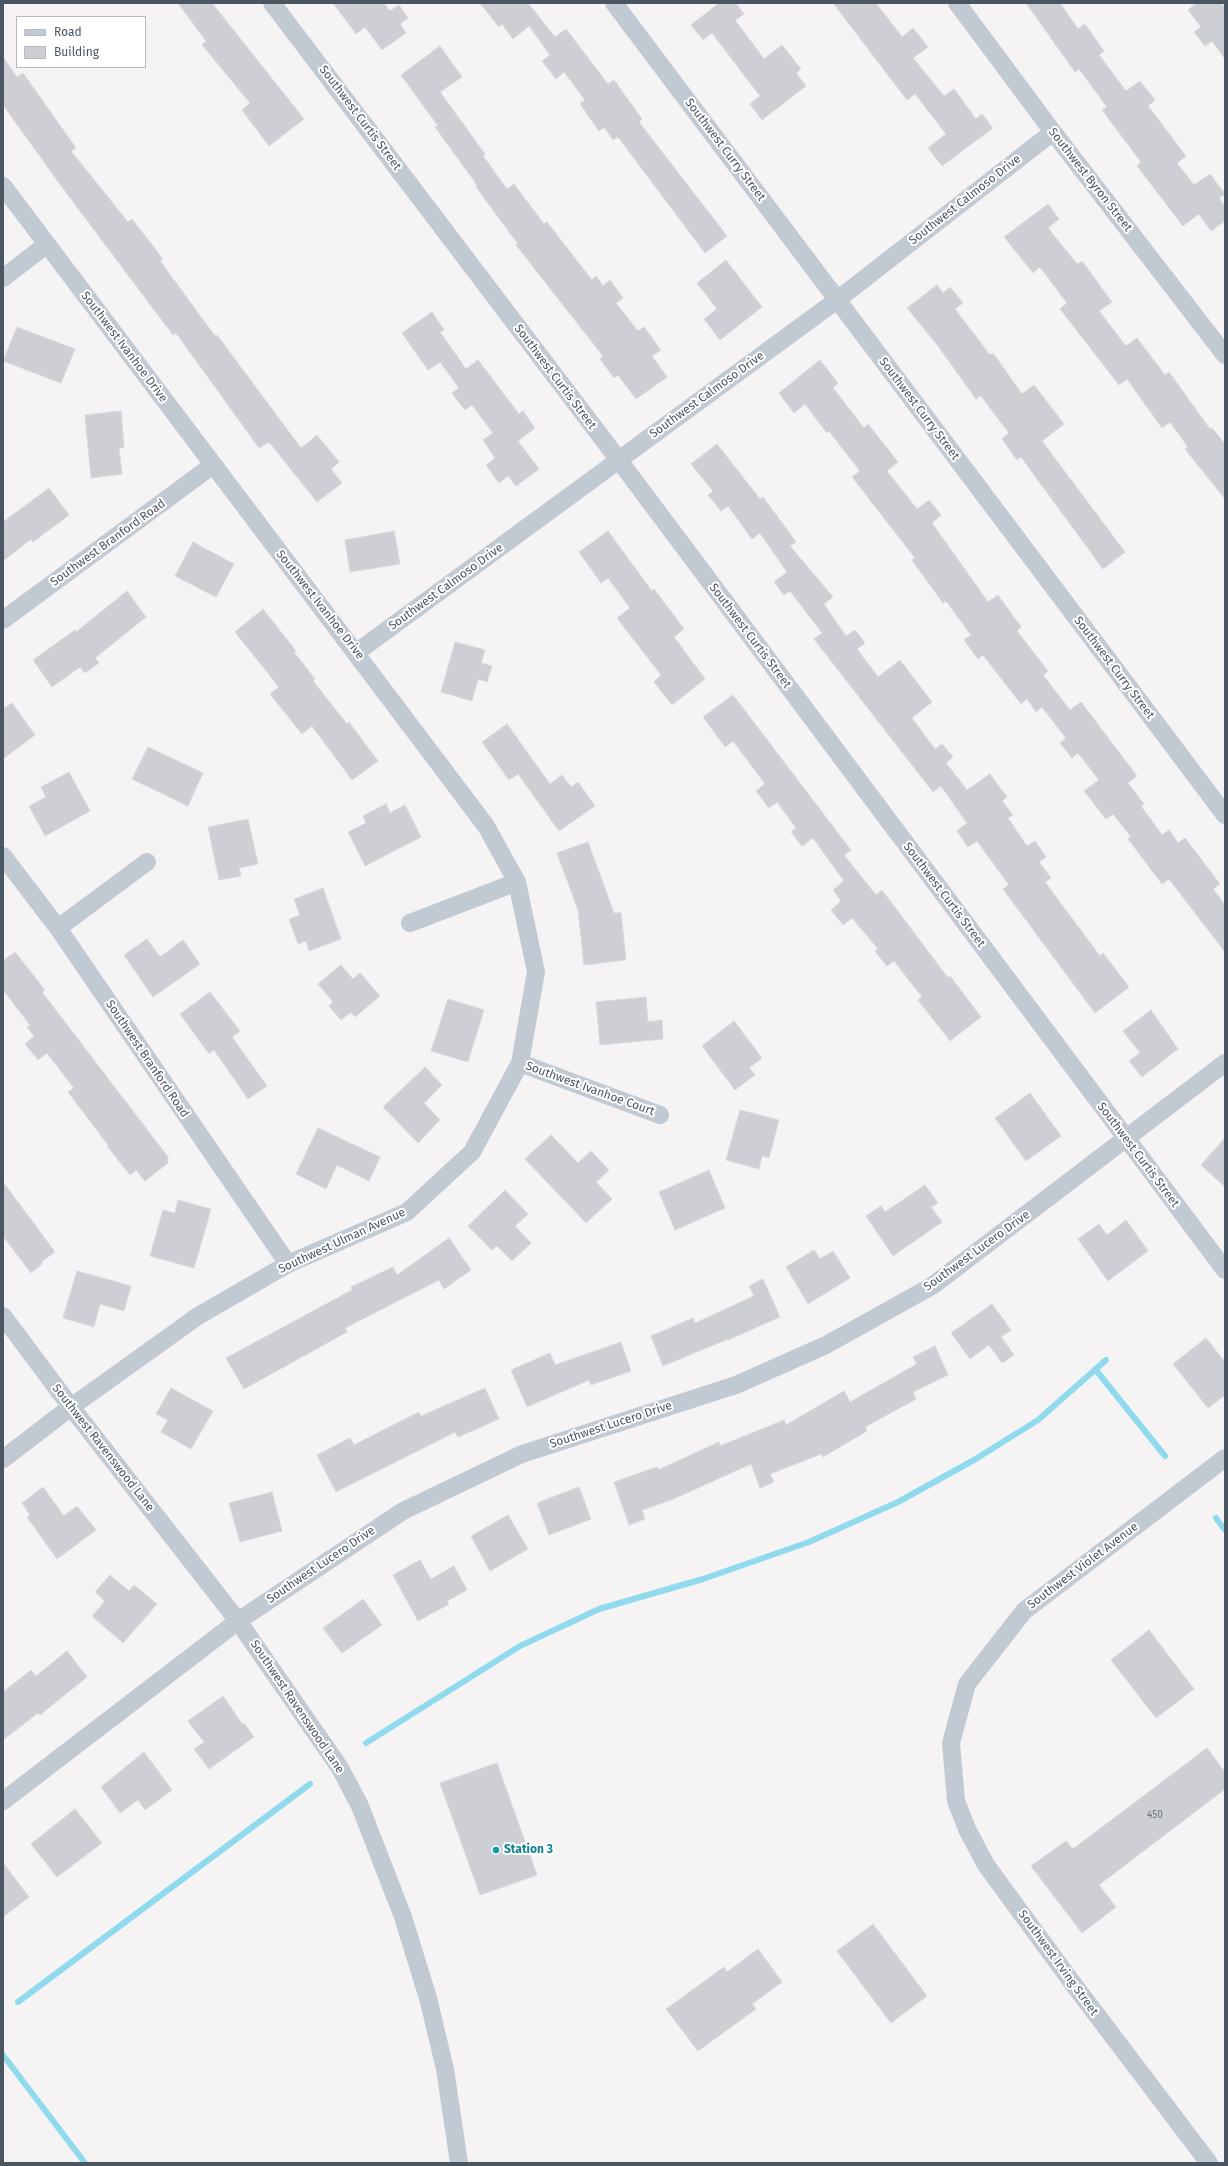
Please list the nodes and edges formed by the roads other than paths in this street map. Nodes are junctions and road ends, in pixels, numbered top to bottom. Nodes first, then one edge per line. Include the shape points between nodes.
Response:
1 (272, 3) edge
2 (614, 3) edge
3 (957, 3) edge
4 (1053, 132) junction
5 (3, 186) edge
6 (46, 245) junction
7 (3, 278) edge
8 (836, 300) junction
9 (1225, 355) edge
10 (618, 459) junction
11 (212, 465) junction
12 (3, 620) edge
13 (356, 652) junction
14 (1225, 815) edge
15 (3, 856) edge
16 (147, 862) dead end
17 (517, 882) junction
18 (410, 923) dead end
19 (58, 928) junction
20 (1225, 1063) edge
21 (520, 1064) junction
22 (660, 1115) dead end
23 (1126, 1139) junction
24 (288, 1264) junction
25 (1225, 1270) edge
26 (3, 1316) edge
27 (71, 1407) junction
28 (1225, 1458) edge
29 (3, 1459) edge
30 (238, 1621) junction
31 (951, 1743) joint
32 (3, 1801) edge
33 (459, 2163) edge
34 (1209, 2163) edge

1 - 10 street, Southwest Curtis Street
2 - 8 street, Southwest Curry Street
3 - 4 street, Southwest Byron Street
4 - 8 street, Southwest Calmoso Drive
4 - 9 street, Southwest Byron Street
5 - 6 street, Southwest Ivanhoe Drive
6 - 7 street
6 - 11 street, Southwest Ivanhoe Drive
8 - 10 street, Southwest Calmoso Drive
8 - 14 street, Southwest Curry Street
10 - 13 street, Southwest Calmoso Drive
10 - 23 street, Southwest Curtis Street
11 - 12 street, Southwest Branford Road
11 - 13 street, Southwest Ivanhoe Drive
13 - 17 street, Southwest Ivanhoe Drive via 486,826
15 - 19 street, Southwest Branford Road
16 - 19 street
17 - 18 street
17 - 21 street, Southwest Ivanhoe Drive via 536,972
19 - 24 street, Southwest Branford Road
20 - 23 street, Southwest Lucero Drive
21 - 22 street, Southwest Ivanhoe Court
21 - 24 street, Southwest Ulman Avenue via 472,1152 407,1212
23 - 25 street, Southwest Curtis Street
23 - 30 street, Southwest Lucero Drive via 932,1286 826,1345 736,1385 522,1454 403,1511
24 - 27 street, Southwest Ulman Avenue via 198,1316
26 - 27 street, Southwest Ravenswood Lane
27 - 29 street, Southwest Ulman Avenue
27 - 30 street, Southwest Ravenswood Lane
28 - 31 street, Southwest Violet Avenue via 1024,1611 967,1684
30 - 32 street, Southwest Lucero Drive
30 - 33 street, Southwest Ravenswood Lane via 340,1768 360,1806 403,1917 428,1998 445,2069
31 - 34 street, Southwest Irving Street via 956,1801 967,1830 986,1865

